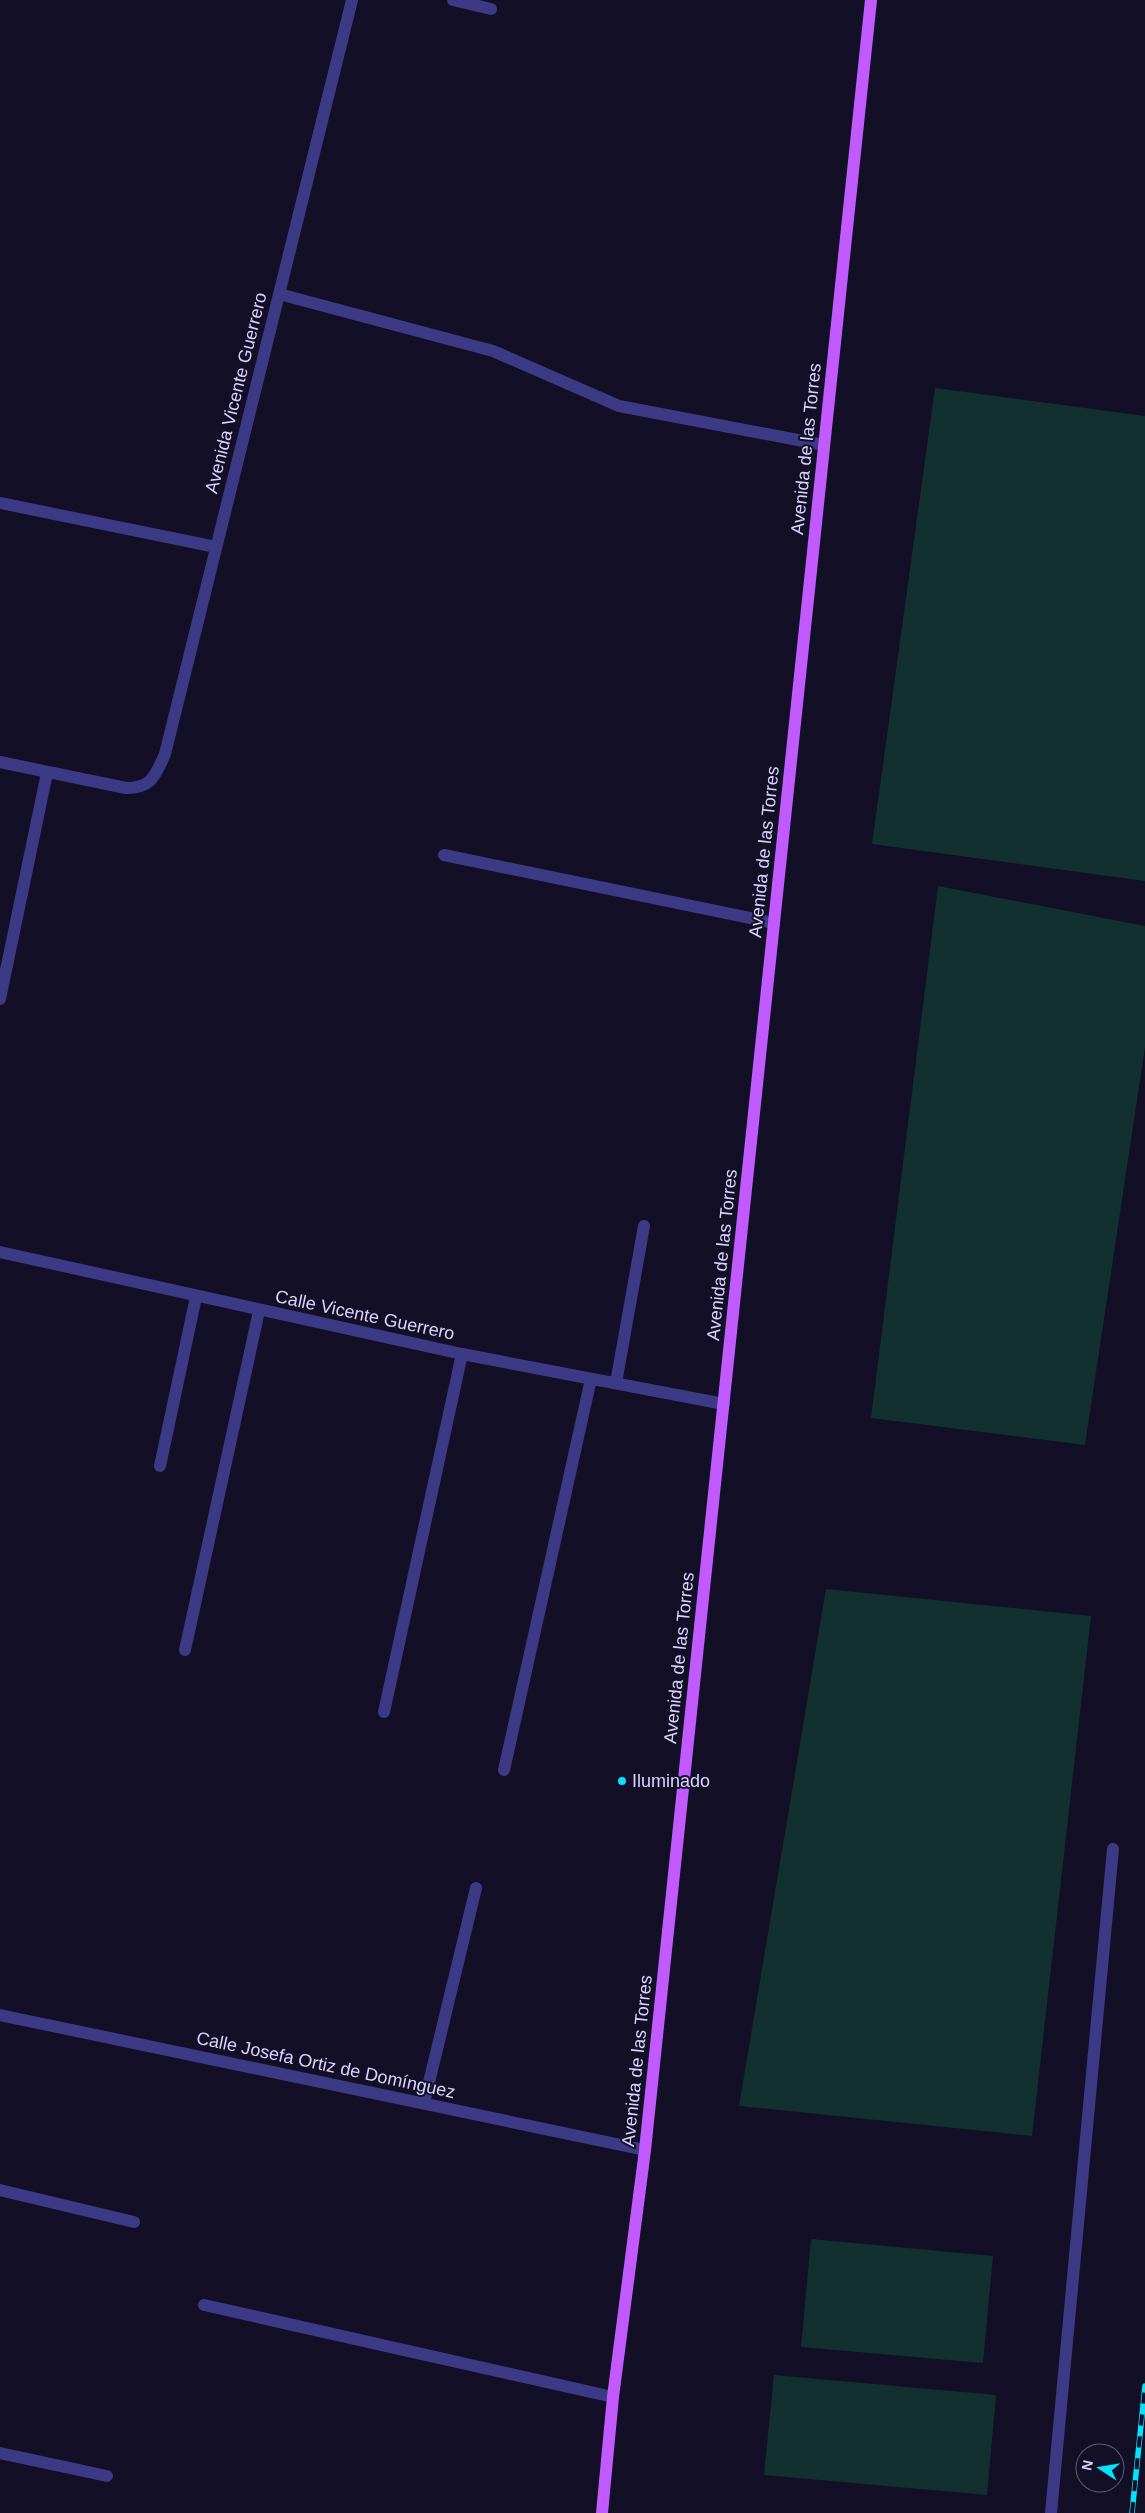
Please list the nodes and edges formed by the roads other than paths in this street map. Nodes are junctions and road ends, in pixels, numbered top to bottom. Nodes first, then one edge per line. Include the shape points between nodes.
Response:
1 (352, 0) edge
2 (453, 0) edge
3 (871, 0) edge
4 (491, 9) dead end
5 (279, 294) junction
6 (824, 445) junction
7 (0, 503) edge
8 (216, 547) junction
9 (0, 762) edge
10 (47, 772) junction
11 (444, 855) dead end
12 (774, 923) junction
13 (0, 999) edge
14 (644, 1226) dead end
15 (0, 1252) edge
16 (196, 1296) junction
17 (259, 1310) junction
18 (462, 1354) junction
19 (591, 1379) junction
20 (616, 1383) junction
21 (724, 1404) junction
22 (160, 1466) dead end
23 (185, 1650) dead end
24 (384, 1712) dead end
25 (504, 1770) dead end
26 (1113, 1849) dead end
27 (476, 1888) dead end
28 (0, 2015) edge
29 (424, 2103) junction
30 (645, 2150) junction
31 (0, 2190) edge
32 (134, 2222) dead end
33 (204, 2305) dead end
34 (613, 2397) junction
35 (0, 2453) edge
36 (107, 2476) dead end
37 (602, 2513) edge
38 (1051, 2513) edge

1 - 5 street, Avenida Vicente Guerrero
2 - 4 street
3 - 6 main road, Avenida de las Torres
5 - 6 street via 493,351 619,406
5 - 8 street, Avenida Vicente Guerrero
6 - 12 main road, Avenida de las Torres
7 - 8 street
8 - 10 street, Avenida Vicente Guerrero via 164,754 154,778 141,788 113,786
9 - 10 street
10 - 13 street
11 - 12 street
12 - 21 main road, Avenida de las Torres
14 - 20 street
15 - 16 street, Calle Vicente Guerrero
16 - 17 street, Calle Vicente Guerrero
16 - 22 street
17 - 18 street, Calle Vicente Guerrero
17 - 23 street
18 - 19 street, Calle Vicente Guerrero
18 - 24 street
19 - 20 street, Calle Vicente Guerrero
19 - 25 street
20 - 21 street, Calle Vicente Guerrero
21 - 30 main road, Avenida de las Torres
26 - 38 street
27 - 29 street
28 - 29 street, Calle Josefa Ortiz de Domínguez
29 - 30 street, Calle Josefa Ortiz de Domínguez
30 - 34 main road, Avenida de las Torres
31 - 32 street
33 - 34 street
34 - 37 main road, Avenida de las Torres
35 - 36 street

